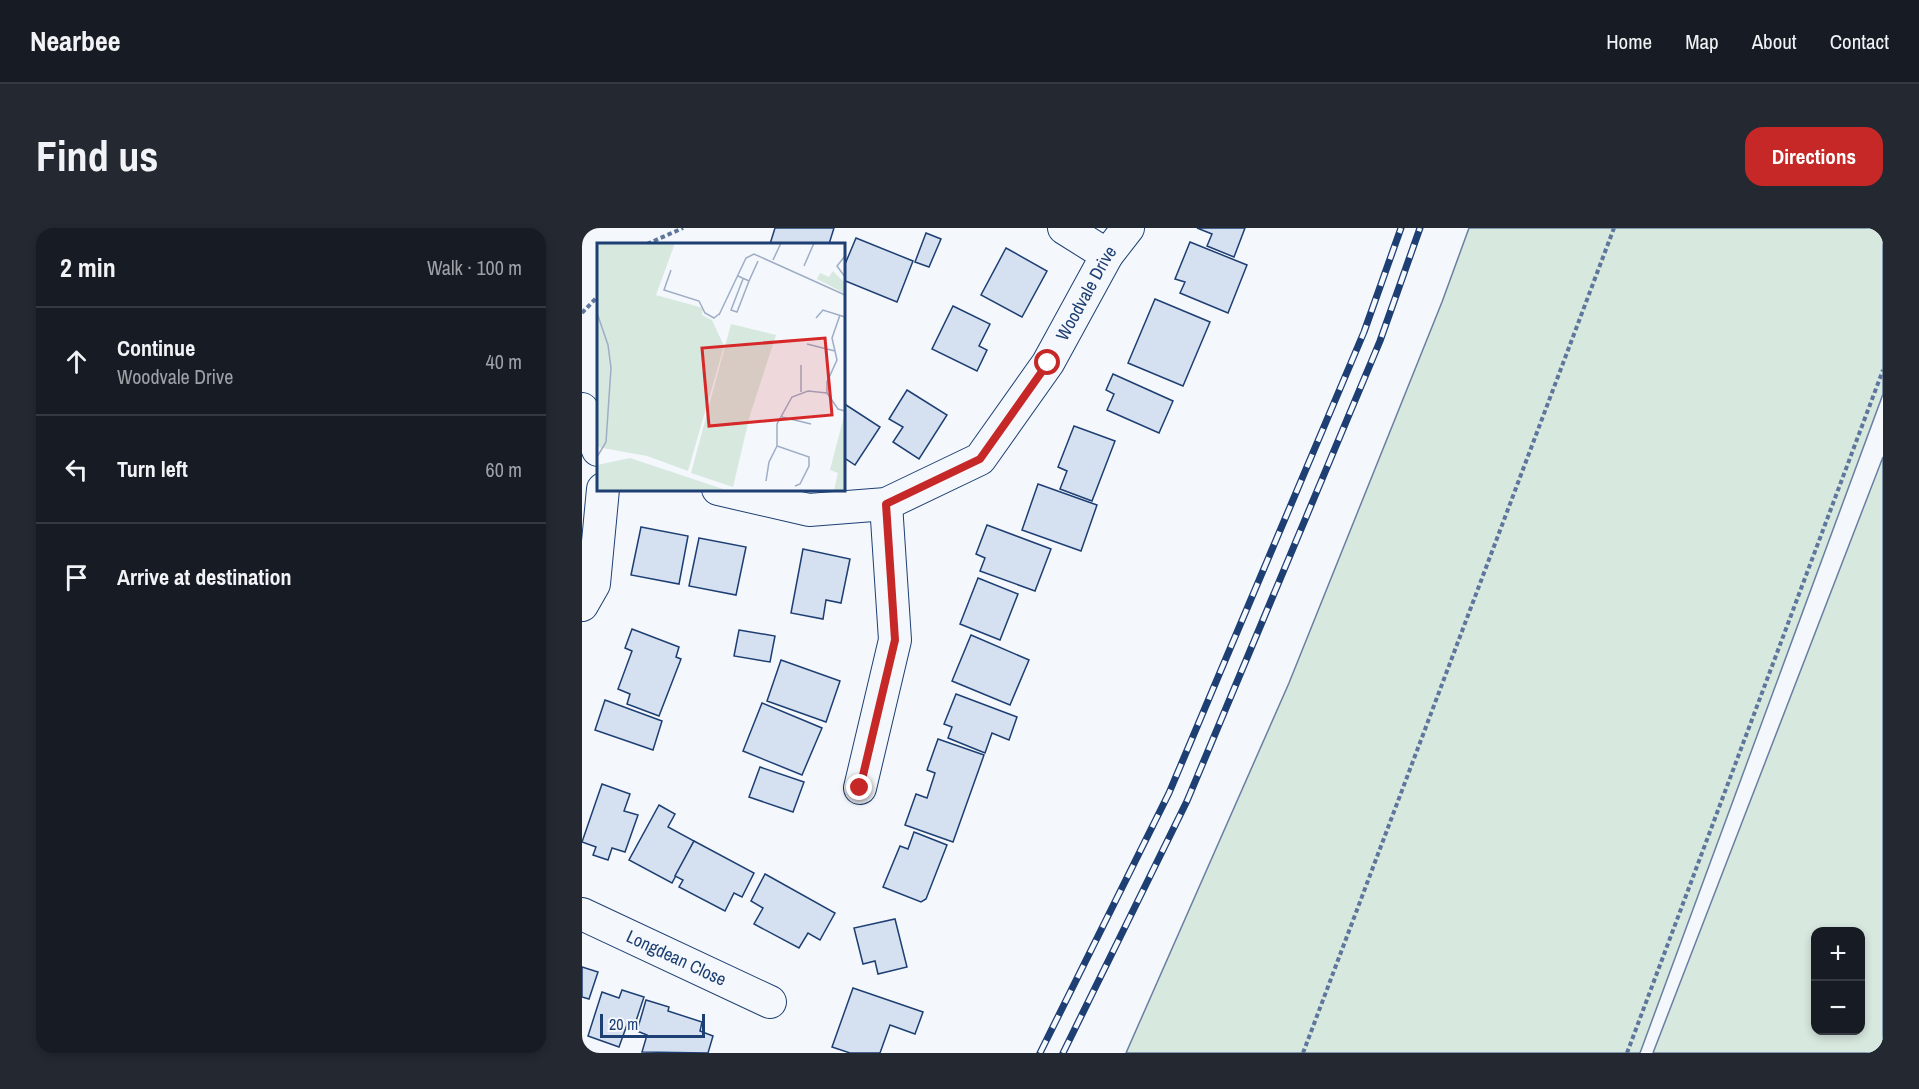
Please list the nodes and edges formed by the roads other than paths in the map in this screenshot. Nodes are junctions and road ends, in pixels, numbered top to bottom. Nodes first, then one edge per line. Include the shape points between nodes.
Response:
1 (1064, 228) edge
2 (1128, 228) edge
3 (1107, 255) junction
4 (582, 409) edge
5 (597, 447) edge
6 (603, 490) edge
7 (722, 490) edge
8 (886, 504) junction
9 (582, 605) edge
10 (860, 788) dead end
11 (582, 914) edge
12 (770, 1002) dead end

1 - 3 street
2 - 3 street, Woodvale Drive
3 - 8 street, Woodvale Drive via 1048,363 980,459
4 - 5 street
6 - 9 street via 594,584
7 - 8 street, Woodvale Drive via 809,510
8 - 10 street via 895,640
11 - 12 street, Longdean Close

